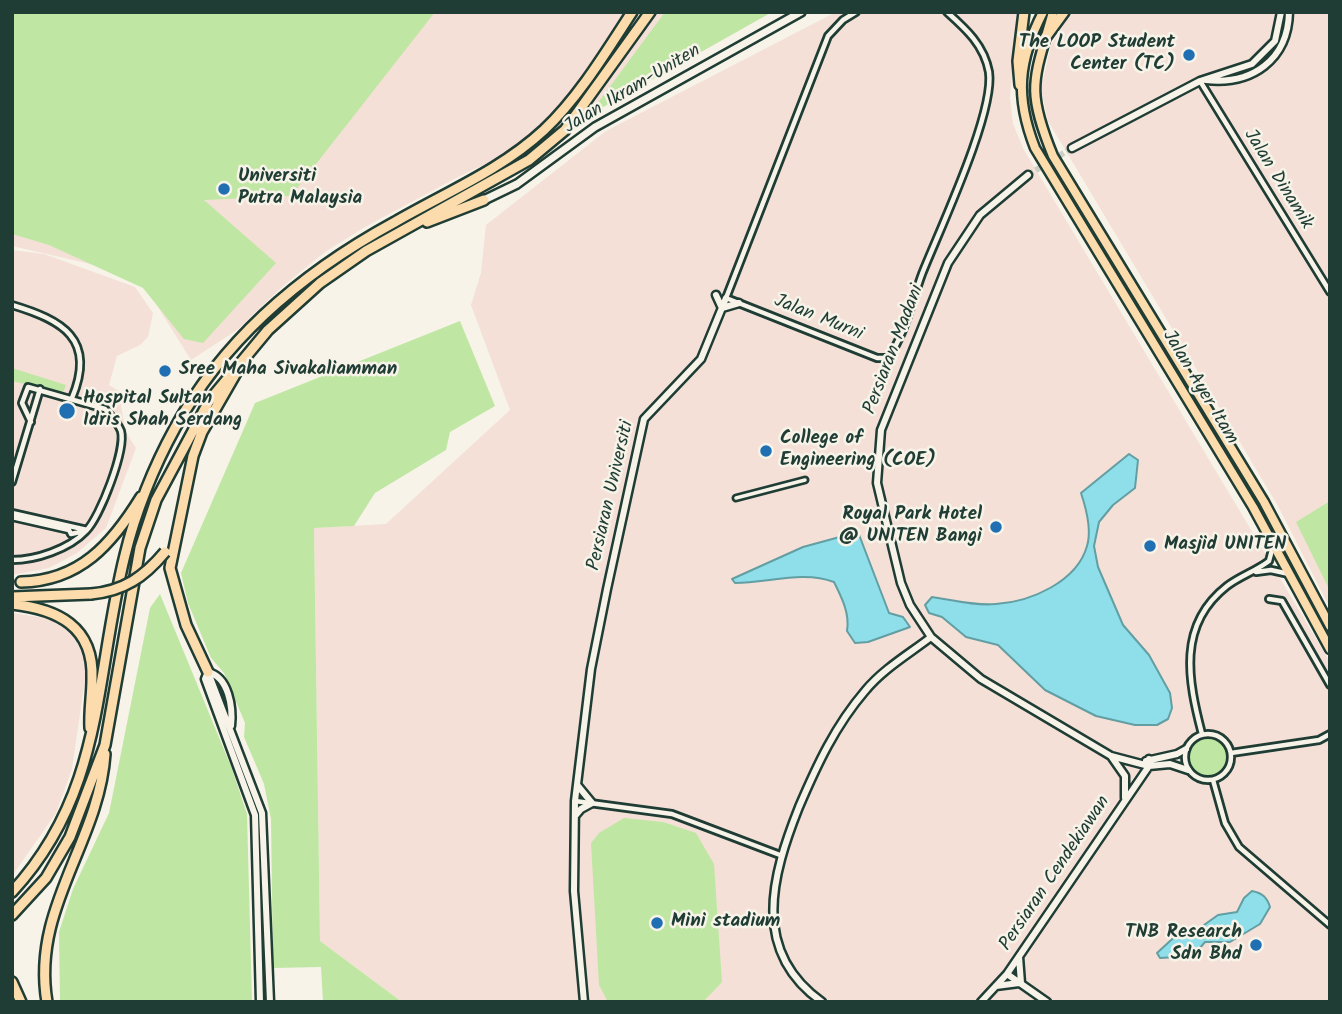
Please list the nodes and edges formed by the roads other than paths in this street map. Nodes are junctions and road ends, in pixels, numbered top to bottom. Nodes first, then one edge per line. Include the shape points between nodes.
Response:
1 (632, 12) edge
2 (650, 12) edge
3 (801, 12) edge
4 (856, 12) edge
5 (947, 12) edge
6 (1024, 12) edge
7 (1040, 12) edge
8 (1056, 12) edge
9 (1064, 12) edge
10 (1281, 12) edge
11 (1289, 12) edge
12 (1045, 38) junction
13 (1202, 80) junction
14 (1020, 85) junction
15 (1072, 148) tunnel mouth
16 (1028, 175) tunnel mouth
17 (484, 201) joint
18 (403, 230) junction
19 (1330, 292) edge
20 (716, 295) dead end
21 (726, 298) junction
22 (739, 303) junction
23 (12, 304) edge
24 (722, 308) junction
25 (243, 358) junction
26 (40, 389) junction
27 (72, 398) junction
28 (31, 422) junction
29 (153, 478) junction
30 (805, 480) dead end
31 (12, 482) edge
32 (736, 498) dead end
33 (12, 515) edge
34 (87, 530) junction
35 (174, 539) junction
36 (1273, 545) junction
37 (12, 560) edge
38 (1254, 572) junction
39 (1290, 575) junction
40 (16, 582) edge
41 (12, 597) edge
42 (1269, 599) dead end
43 (12, 604) edge
44 (1330, 626) edge
45 (932, 637) junction
46 (1330, 649) edge
47 (208, 672) junction
48 (1330, 685) edge
49 (1202, 734) junction
50 (1330, 734) edge
51 (91, 740) junction
52 (105, 746) junction
53 (1186, 748) junction
54 (1231, 753) junction
55 (1111, 755) junction
56 (1147, 762) junction
57 (1188, 770) junction
58 (1213, 780) junction
59 (577, 785) junction
60 (1125, 799) junction
61 (575, 801) junction
62 (592, 803) junction
63 (575, 816) junction
64 (780, 855) junction
65 (12, 892) edge
66 (12, 915) edge
67 (1330, 925) edge
68 (1019, 956) junction
69 (1007, 974) junction
70 (12, 982) edge
71 (1021, 984) junction
72 (996, 986) junction
73 (21, 1002) edge
74 (47, 1002) edge
75 (260, 1002) edge
76 (270, 1002) edge
77 (584, 1002) edge
78 (822, 1002) edge
79 (981, 1002) edge
80 (1047, 1002) edge

1 - 29 highway via 562,111 526,145 334,258 277,300 195,396
2 - 18 highway via 565,130 519,167
3 - 17 main road, Jalan Ikram-Uniten via 595,127 517,184
4 - 21 street, Persiaran Universiti via 828,36
5 - 22 street, Jalan Murni via 983,51 989,74 983,118 888,358 877,358
6 - 14 highway
7 - 14 main road
8 - 12 main road, Jalan Ayer Itam
9 - 12 highway
10 - 13 street via 1275,41 1266,53 1252,64
11 - 13 street via 1287,32 1272,62 1258,73
12 - 44 main road, Jalan Ayer Itam via 1033,89 1039,122 1053,156 1264,502
13 - 15 street
13 - 19 street, Jalan Dinamik
14 - 36 main road, Jalan Ayer Itam via 1025,124 1034,148
16 - 45 street, Persiaran Madani via 979,215 948,263 881,430 877,482 883,519 901,583
17 - 18 highway
18 - 25 highway via 297,301
20 - 24 street
21 - 22 street, Jalan Murni
21 - 24 street, Persiaran Universiti
22 - 24 street
23 - 27 street via 65,328 77,347 81,367
24 - 59 street, Persiaran Universiti via 701,359 644,419 639,433 591,669
25 - 35 highway via 202,432
25 - 52 highway via 188,435 156,499 140,548
26 - 27 street
26 - 28 street
26 - 28 street via 28,387 22,403
27 - 34 street via 105,409 121,435 114,475 97,518
28 - 31 street
29 - 40 highway via 100,554 54,578
29 - 51 highway via 125,553
30 - 32 street
33 - 34 street via 76,535 79,528
34 - 37 street via 72,543 26,560
35 - 41 highway, bridge via 139,578 124,587 91,594
35 - 47 highway via 170,568 175,593
36 - 38 street via 1269,561
36 - 39 main road, Jalan Ayer Itam
38 - 39 street
38 - 49 street via 1227,586 1206,606 1193,630 1188,657
39 - 46 main road, Jalan Ayer Itam
42 - 48 street via 1282,601
43 - 51 highway via 51,611 80,634 93,677
45 - 55 street, Persiaran Madani via 981,679
45 - 64 street via 870,685 829,741
47 - 75 street via 205,679 255,815
47 - 76 street via 219,678 233,707 231,728 262,813
49 - 53 street
49 - 54 street via 1219,736
50 - 54 street via 1319,740
51 - 65 highway via 81,781 64,819 37,865
52 - 66 highway via 70,837 46,878
52 - 74 highway via 103,780 88,832 57,898 46,941
53 - 56 street
53 - 57 street
54 - 58 street via 1226,771
55 - 56 street, Persiaran Madani
55 - 60 street via 1125,776
56 - 57 street, Persiaran Madani
56 - 60 street, Persiaran Cendekiawan
57 - 58 street via 1200,779
58 - 67 street via 1225,823 1239,847
59 - 61 street, Persiaran Universiti
59 - 62 street
60 - 68 street, Persiaran Cendekiawan
61 - 62 street
61 - 63 street, Persiaran Universiti
62 - 63 street
62 - 64 street via 672,814
63 - 77 street, Persiaran Universiti via 574,891
64 - 78 street via 772,895 778,941 796,977
68 - 69 street, Persiaran Cendekiawan
68 - 71 street
69 - 71 street
69 - 72 street, Persiaran Cendekiawan
70 - 73 highway
71 - 72 street
71 - 80 street
72 - 79 street, Persiaran Cendekiawan

